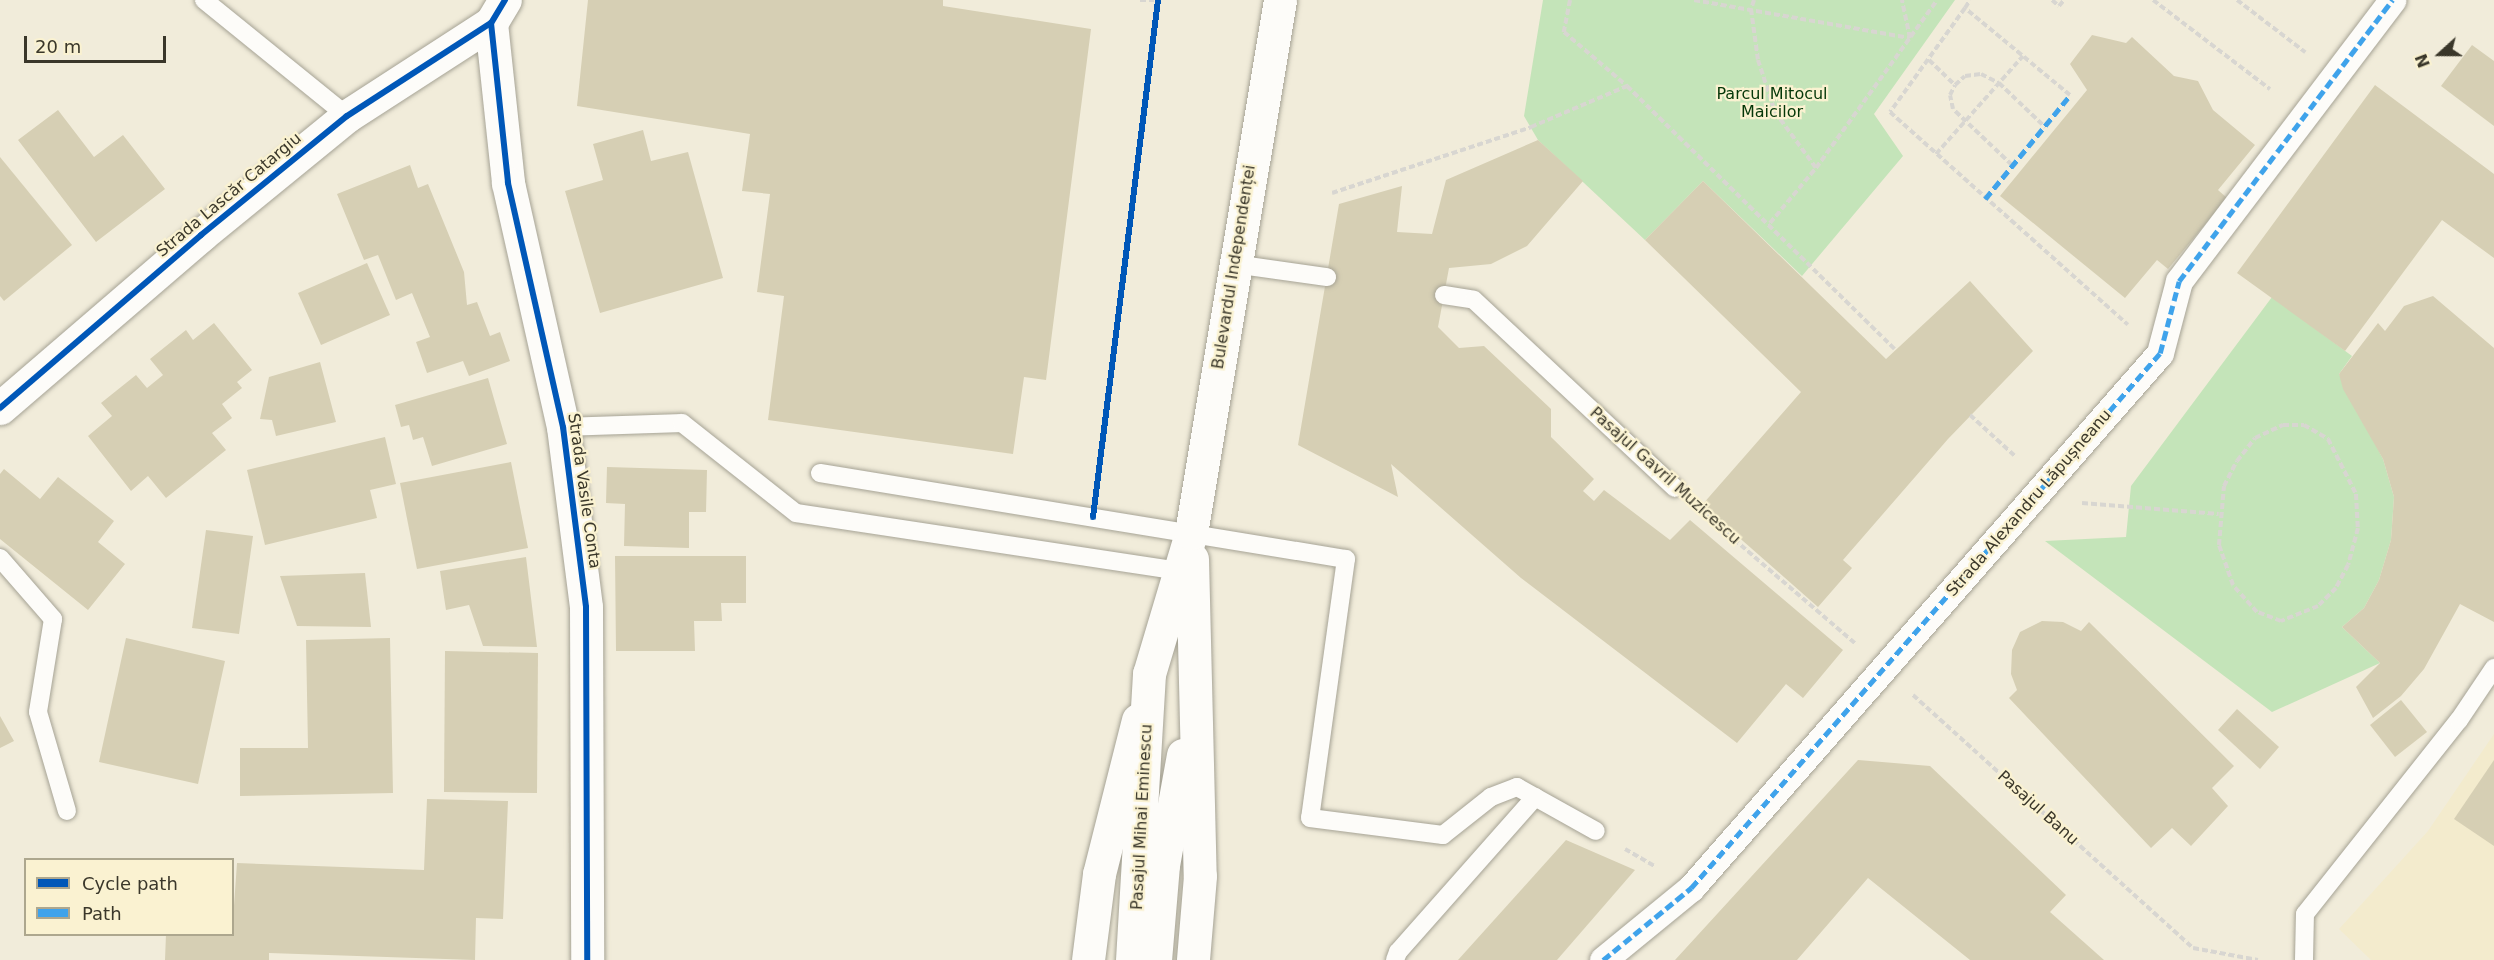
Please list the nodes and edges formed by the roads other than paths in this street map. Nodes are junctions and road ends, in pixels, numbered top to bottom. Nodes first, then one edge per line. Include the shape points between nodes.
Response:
1 (204, 0) edge
2 (1280, 0) edge
3 (2392, 0) edge
4 (498, 11) edge
5 (347, 116) junction
6 (1234, 264) junction
7 (1327, 277) dead end
8 (1444, 295) dead end
9 (0, 408) edge
10 (563, 427) junction
11 (820, 473) dead end
12 (1675, 488) road end
13 (1191, 533) junction
14 (0, 558) edge
15 (1179, 571) junction
16 (2494, 668) edge
17 (1149, 674) junction
18 (1196, 682) junction
19 (1535, 797) junction
20 (67, 811) dead end
21 (1596, 831) road end
22 (587, 960) edge
23 (1088, 960) edge
24 (1132, 960) edge
25 (1155, 960) edge
26 (1193, 960) edge
27 (1395, 960) edge
28 (1603, 960) edge
29 (2304, 960) edge

1 - 5 lane
2 - 6 main road, Bulevardul Independenței
3 - 28 street, Strada Alexandru Lăpușneanu via 2179,281 2160,353 1691,888
4 - 5 main road, Strada Lascăr Catargiu
4 - 10 main road, Strada Vasile Conta via 508,183
5 - 9 main road, Strada Lascăr Catargiu
6 - 7 lane
6 - 13 main road, Bulevardul Independenței
8 - 12 lane, Pasajul Gavril Muzicescu via 1474,300
10 - 15 lane via 682,423 796,513
10 - 22 main road, Strada Vasile Conta via 586,607
11 - 13 lane
13 - 15 main road, Bulevardul Independenței
13 - 18 main road, Bulevardul Independenței
13 - 19 lane via 1346,559 1310,818 1443,835 1491,797 1517,787
14 - 20 lane via 52,619 38,712
15 - 17 main road, Bulevardul Independenței
16 - 29 lane via 2458,720 2305,914
17 - 23 main road via 1099,874
17 - 24 main road, Pasajul Mihai Eminescu
18 - 25 main road, Pasajul Mihai Eminescu via 1163,866
18 - 26 main road via 1200,876
19 - 21 lane
19 - 27 lane

